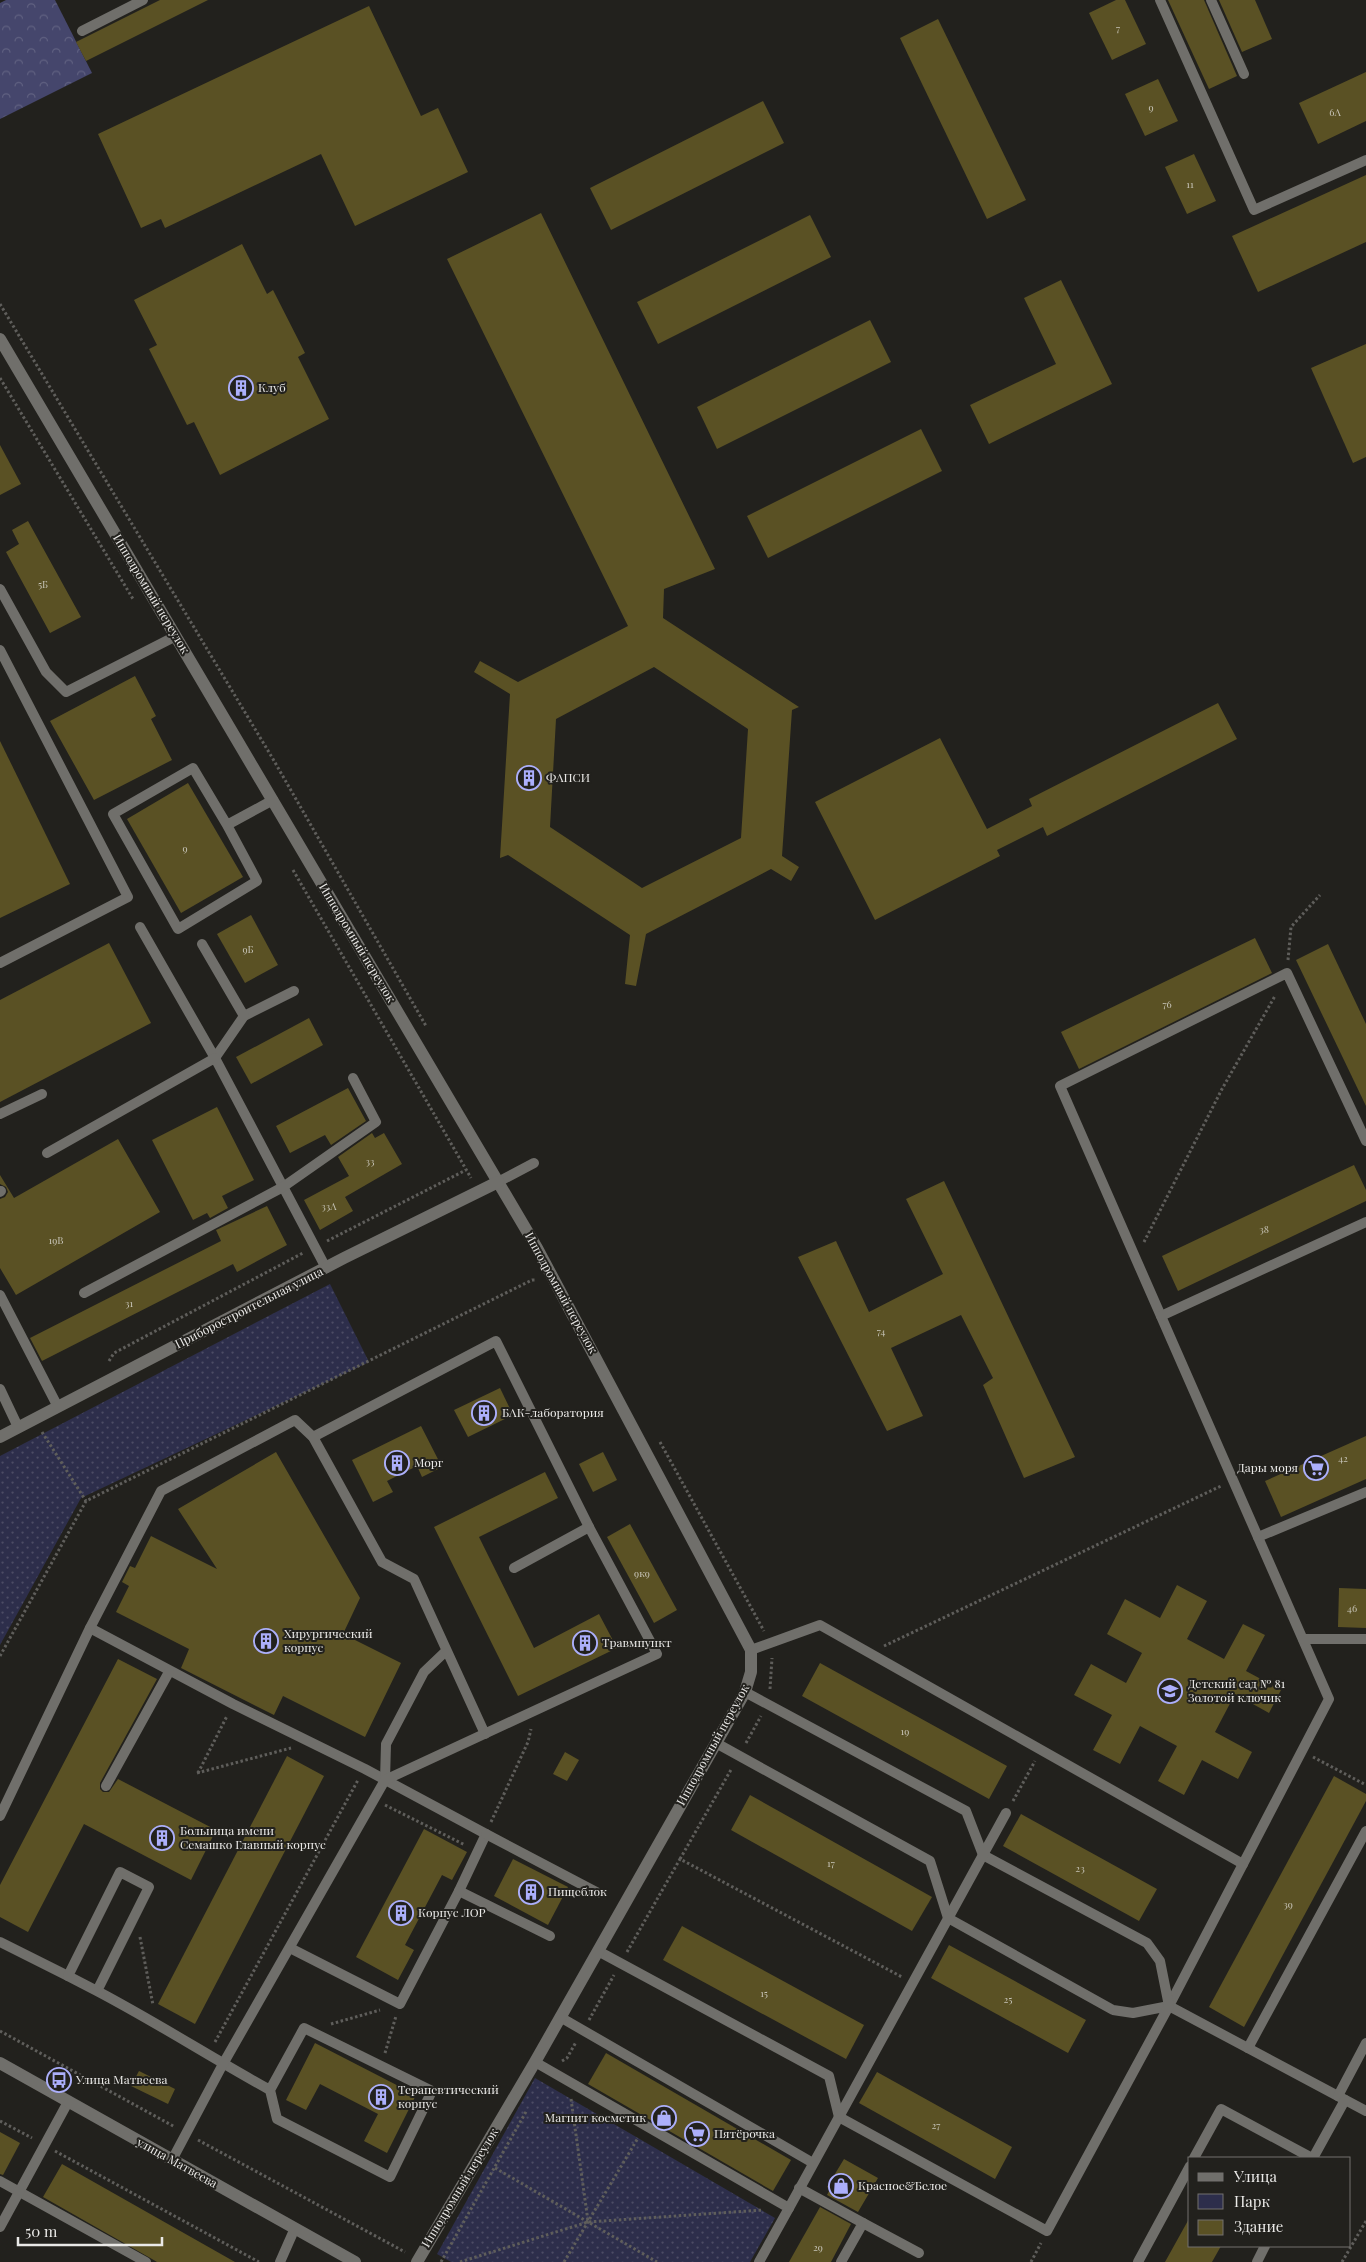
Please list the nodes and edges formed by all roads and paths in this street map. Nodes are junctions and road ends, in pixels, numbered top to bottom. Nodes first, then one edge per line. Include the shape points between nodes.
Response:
1 (143, 0) edge
2 (1160, 0) edge
3 (1210, 0) edge
4 (82, 31) dead end
5 (1244, 74) dead end
6 (1366, 160) edge
7 (0, 304) edge
8 (0, 339) edge
9 (0, 378) edge
10 (0, 589) edge
11 (135, 602) dead end
12 (176, 636) junction
13 (0, 650) edge
14 (272, 800) junction
15 (227, 825) junction
16 (292, 869) dead end
17 (1320, 895) dead end
18 (140, 927) dead end
19 (202, 944) dead end
20 (0, 963) edge
21 (1287, 973) junction
22 (294, 991) dead end
23 (244, 1016) junction
24 (427, 1027) dead end
25 (214, 1058) junction
26 (353, 1078) dead end
27 (42, 1094) dead end
28 (0, 1114) edge
29 (1366, 1141) edge
30 (46, 1153) dead end
31 (534, 1163) dead end
32 (466, 1170) junction
33 (498, 1182) junction
34 (283, 1187) junction
35 (479, 1192) junction
36 (1366, 1222) edge
37 (315, 1247) junction
38 (1136, 1259) junction
39 (326, 1268) junction
40 (532, 1280) dead end
41 (555, 1280) junction
42 (84, 1293) dead end
43 (0, 1295) edge
44 (1161, 1316) junction
45 (102, 1365) dead end
46 (0, 1389) edge
47 (58, 1407) junction
48 (34, 1419) junction
49 (18, 1427) junction
50 (0, 1437) edge
51 (313, 1437) junction
52 (660, 1441) dead end
53 (1233, 1481) junction
54 (1366, 1492) edge
55 (86, 1501) dead end
56 (589, 1527) junction
57 (1258, 1538) junction
58 (514, 1568) dead end
59 (90, 1628) junction
60 (1303, 1639) junction
61 (1366, 1639) edge
62 (772, 1642) junction
63 (752, 1650) junction
64 (446, 1651) junction
65 (869, 1653) junction
66 (169, 1672) junction
67 (745, 1692) junction
68 (233, 1704) junction
69 (535, 1712) junction
70 (485, 1734) junction
71 (312, 1743) junction
72 (716, 1743) junction
73 (1041, 1750) junction
74 (1302, 1751) junction
75 (365, 1769) junction
76 (385, 1780) junction
77 (1366, 1785) edge
78 (106, 1786) dead end
79 (374, 1800) junction
80 (1006, 1813) joint
81 (0, 1816) edge
82 (1366, 1831) edge
83 (486, 1834) junction
84 (478, 1851) junction
85 (983, 1855) junction
86 (1243, 1864) junction
87 (459, 1891) junction
88 (598, 1893) dead end
89 (136, 1913) junction
90 (948, 1918) junction
91 (550, 1936) dead end
92 (0, 1942) edge
93 (290, 1948) junction
94 (598, 1951) junction
95 (621, 1963) junction
96 (68, 1976) junction
97 (912, 1983) junction
98 (97, 1991) junction
99 (400, 2004) junction
100 (1169, 2006) junction
101 (560, 2018) junction
102 (157, 2023) junction
103 (312, 2030) junction
104 (583, 2030) junction
105 (0, 2031) edge
106 (1366, 2043) edge
107 (1248, 2048) junction
108 (208, 2056) junction
109 (535, 2062) junction
110 (0, 2063) edge
111 (223, 2064) junction
112 (381, 2064) junction
113 (550, 2070) junction
114 (568, 2081) junction
115 (270, 2090) junction
116 (1341, 2098) junction
117 (68, 2102) junction
118 (531, 2103) dead end
119 (1366, 2111) edge
120 (839, 2117) junction
121 (0, 2121) edge
122 (645, 2125) junction
123 (186, 2134) junction
124 (44, 2145) junction
125 (1195, 2157) edge
126 (1310, 2157) edge
127 (1312, 2157) edge
128 (172, 2160) junction
129 (813, 2163) junction
130 (495, 2168) junction
131 (1188, 2170) edge
132 (0, 2181) edge
133 (800, 2188) junction
134 (20, 2192) junction
135 (788, 2208) junction
136 (1366, 2220) edge
137 (588, 2222) junction
138 (863, 2223) junction
139 (0, 2227) edge
140 (295, 2228) junction
141 (1047, 2231) junction
142 (1351, 2246) edge
143 (1264, 2247) edge
144 (1351, 2247) edge
145 (919, 2253) dead end
146 (417, 2261) edge
147 (146, 2262) edge
148 (259, 2262) edge
149 (280, 2262) edge
150 (355, 2262) edge
151 (441, 2262) edge
152 (460, 2262) edge
153 (564, 2262) edge
154 (657, 2262) edge
155 (759, 2262) edge
156 (841, 2262) edge
157 (1031, 2262) edge
158 (1138, 2262) edge
159 (1257, 2262) edge
160 (1342, 2262) edge

1 - 4 lane
2 - 6 lane via 1254,210
3 - 5 lane
7 - 24 path via 273,759
8 - 12 street, Ипподромный переулок
9 - 11 path
10 - 12 lane via 46,672 66,692
12 - 14 street, Ипподромный переулок
13 - 20 lane via 128,897
14 - 15 lane
14 - 33 street, Ипподромный переулок
15 - 15 lane via 193,768 113,814 178,929 257,881
16 - 32 path
17 - 21 path via 1291,927
18 - 25 lane
19 - 23 lane
21 - 29 lane
21 - 38 path via 1222,1090
21 - 38 lane via 1060,1086
22 - 23 lane
23 - 25 lane
25 - 30 lane
25 - 34 lane
26 - 34 lane via 376,1122
27 - 28 lane
31 - 33 lane
32 - 35 path
32 - 37 path
33 - 35 street, Приборостроительная улица
33 - 41 street, Ипподромный переулок
34 - 37 lane
34 - 42 lane
35 - 39 street, Приборостроительная улица
36 - 44 lane
37 - 39 lane
37 - 45 path via 114,1353 111,1361
38 - 44 lane
39 - 47 street, Приборостроительная улица
40 - 41 path
41 - 63 street, Ипподромный переулок
43 - 47 lane
44 - 53 lane
46 - 49 lane
47 - 48 street, Приборостроительная улица
48 - 49 street, Приборостроительная улица
48 - 55 path
49 - 50 street, Приборостроительная улица
51 - 56 lane via 496,1341
51 - 59 lane via 295,1420 161,1491
51 - 64 lane via 382,1562 414,1579
52 - 62 path
53 - 57 lane
53 - 65 path
54 - 57 lane
56 - 58 lane
56 - 69 lane via 657,1654
57 - 60 lane
59 - 66 lane
59 - 81 lane
60 - 61 lane
60 - 74 lane via 1329,1699
62 - 63 lane
62 - 65 lane via 820,1625
63 - 67 street, Ипподромный переулок via 751,1672
64 - 70 lane
64 - 76 lane via 424,1672 386,1744
65 - 73 lane
66 - 68 lane
66 - 78 lane
67 - 72 street, Ипподромный переулок
67 - 85 lane via 966,1811
68 - 71 lane
68 - 71 path via 197,1773
69 - 70 lane
69 - 83 path via 528,1742
70 - 76 lane
71 - 75 lane
72 - 90 lane via 930,1862
72 - 94 street, Ипподромный переулок
73 - 80 path
73 - 86 lane
74 - 77 path
74 - 86 lane
75 - 76 lane
75 - 108 path
76 - 79 lane
76 - 83 lane
79 - 84 path
79 - 93 lane
80 - 85 lane
82 - 107 lane
83 - 84 lane
83 - 88 lane
84 - 87 lane
85 - 90 lane
85 - 100 lane via 1147,1943 1160,1961
86 - 100 lane
87 - 91 lane
87 - 99 lane
89 - 96 lane via 149,1887 120,1872
89 - 98 lane
89 - 102 path
90 - 97 lane
90 - 100 lane via 1113,2010 1133,2013
92 - 96 lane
93 - 99 lane
93 - 111 lane
94 - 95 lane
94 - 101 street, Ипподромный переулок
95 - 97 path via 680,1859
95 - 104 path
95 - 120 lane via 829,2076
96 - 98 lane
97 - 120 lane
98 - 102 lane
99 - 103 path
99 - 112 path
100 - 107 lane
100 - 141 lane
101 - 104 lane
101 - 109 street, Ипподромный переулок
102 - 108 lane
103 - 112 lane
103 - 115 lane via 304,2028
104 - 113 path via 567,2058
104 - 129 lane
105 - 123 path
106 - 116 lane
107 - 116 lane
108 - 111 lane
109 - 113 lane
109 - 146 street, Ипподромный переулок
110 - 117 street, улица Матвеева
111 - 115 lane
111 - 123 lane
112 - 115 lane via 432,2091 390,2177 277,2118
113 - 114 lane
114 - 122 lane
114 - 137 path
116 - 119 lane
116 - 127 lane
117 - 124 lane
117 - 128 street, улица Матвеева
118 - 130 path
120 - 129 lane
120 - 141 lane
121 - 124 path
122 - 135 lane
122 - 137 path
123 - 128 lane
123 - 146 path
124 - 134 lane
124 - 148 path
125 - 126 lane via 1221,2109
128 - 140 street, улица Матвеева
129 - 133 lane
130 - 137 path
130 - 151 path
131 - 158 lane
132 - 134 lane
133 - 135 lane
133 - 138 lane
134 - 139 lane
134 - 147 lane
135 - 137 path
135 - 155 lane
136 - 142 path
137 - 152 path
137 - 153 path
137 - 154 path
138 - 145 lane
138 - 156 lane
140 - 149 lane
140 - 150 street, улица Матвеева
141 - 157 path
143 - 159 lane
144 - 160 path

